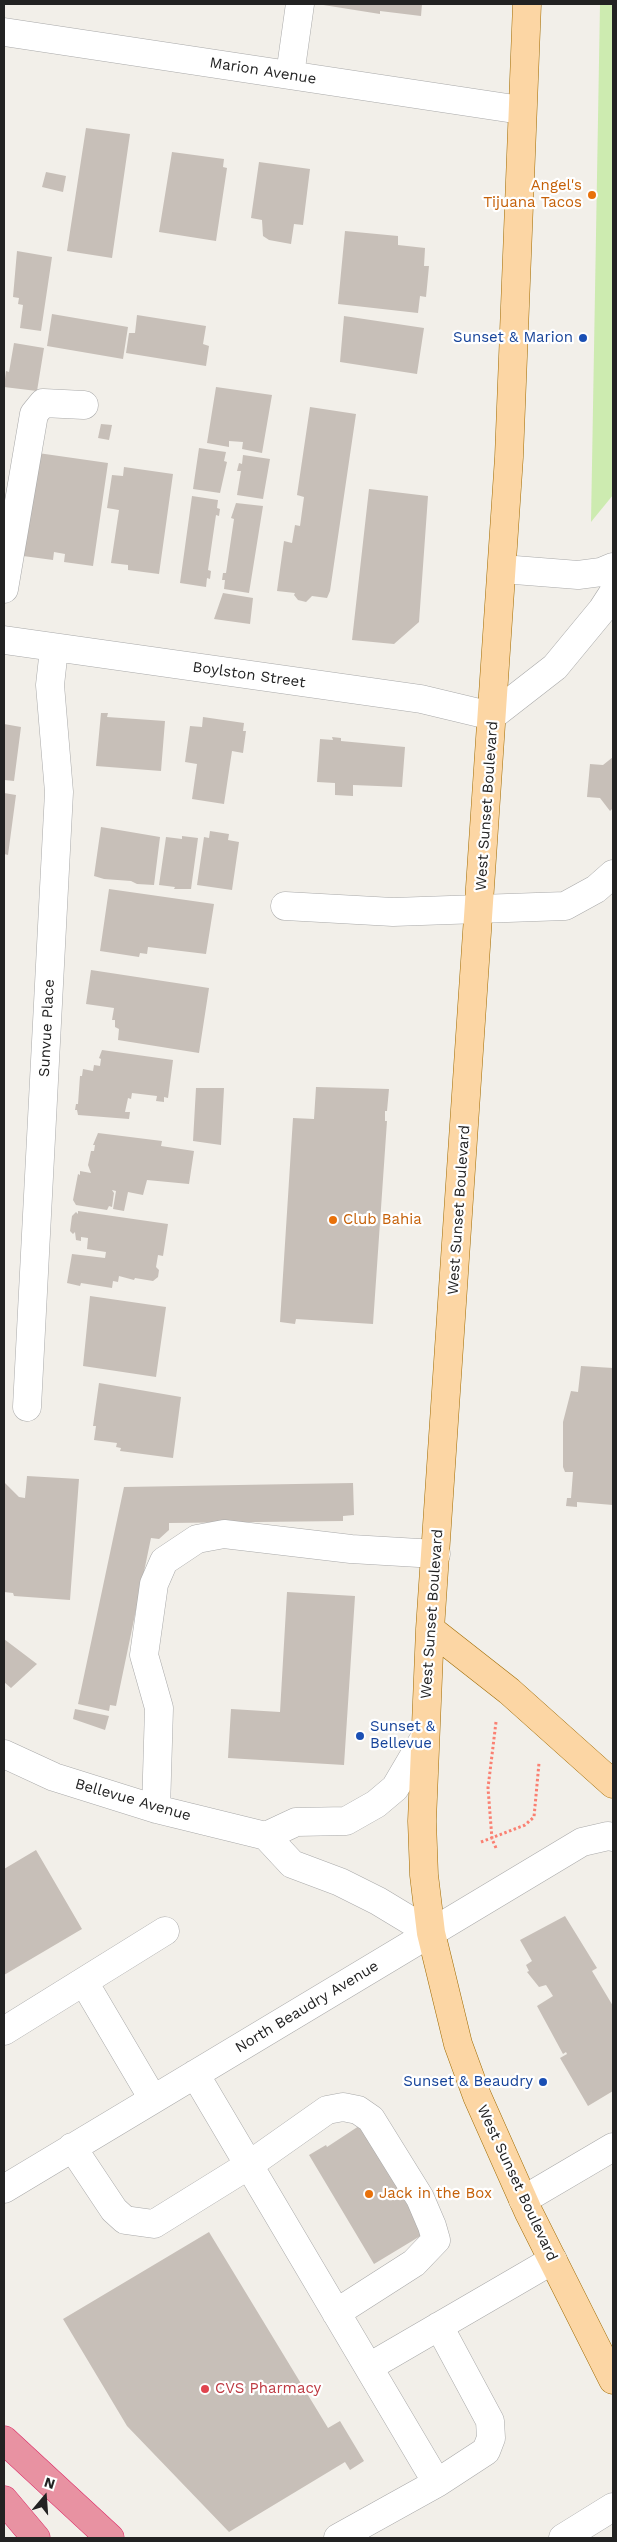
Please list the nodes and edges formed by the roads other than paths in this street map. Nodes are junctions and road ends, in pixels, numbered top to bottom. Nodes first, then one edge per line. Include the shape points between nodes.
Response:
1 (300, 4) edge
2 (527, 4) edge
3 (4, 32) edge
4 (290, 75) junction
5 (522, 110) junction
6 (84, 405) dead end
7 (613, 567) edge
8 (502, 569) junction
9 (4, 589) edge
10 (613, 593) edge
11 (4, 640) edge
12 (54, 649) junction
13 (492, 716) junction
14 (613, 874) edge
15 (285, 906) dead end
16 (480, 910) junction
17 (27, 1407) dead end
18 (436, 1554) junction
19 (430, 1629) junction
20 (425, 1737) junction
21 (4, 1754) edge
22 (613, 1784) edge
23 (156, 1809) junction
24 (266, 1836) junction
25 (613, 1837) edge
26 (165, 1931) dead end
27 (431, 1933) junction
28 (84, 1982) junction
29 (4, 2031) edge
30 (194, 2074) junction
31 (153, 2099) junction
32 (72, 2147) junction
33 (613, 2147) edge
34 (249, 2165) junction
35 (4, 2189) edge
36 (523, 2200) junction
37 (553, 2260) junction
38 (336, 2313) junction
39 (439, 2326) junction
40 (369, 2367) junction
41 (613, 2380) edge
42 (4, 2440) edge
43 (437, 2483) junction
44 (4, 2500) edge
45 (613, 2507) edge
46 (36, 2538) edge
47 (110, 2538) edge
48 (338, 2538) edge
49 (563, 2538) edge

1 - 4 street
2 - 5 main road, West Sunset Boulevard
3 - 4 street, Marion Avenue
4 - 5 street, Marion Avenue
5 - 8 main road, West Sunset Boulevard
6 - 9 street via 43,402 34,414
7 - 8 street via 578,575
8 - 13 main road, West Sunset Boulevard
10 - 13 street via 555,666
11 - 12 street, Boylston Street
12 - 13 street, Boylston Street via 421,699
12 - 17 street, Sunvue Place via 50,685 59,792
13 - 16 main road, West Sunset Boulevard
14 - 16 street via 596,889 565,906
15 - 16 street via 393,912
16 - 18 main road, West Sunset Boulevard
18 - 19 main road, West Sunset Boulevard
18 - 23 street via 351,1549 224,1534 197,1539 164,1561 154,1584 144,1656 159,1708
19 - 20 main road, West Sunset Boulevard
19 - 22 main road via 509,1691
20 - 24 street via 395,1788 376,1804 346,1822 296,1822
20 - 27 main road, West Sunset Boulevard via 422,1821
21 - 23 street, Bellevue Avenue via 54,1777
23 - 24 street, Bellevue Avenue
24 - 27 street via 292,1864 348,1886
25 - 27 street, North Beaudry Avenue via 582,1842
26 - 28 street
27 - 30 street, North Beaudry Avenue
27 - 36 main road, West Sunset Boulevard via 458,2044
28 - 29 street
28 - 31 street
30 - 31 street, North Beaudry Avenue
30 - 34 street
31 - 32 street, North Beaudry Avenue
32 - 34 street via 114,2210 125,2220 154,2224
32 - 35 street, North Beaudry Avenue
33 - 36 street
34 - 38 street
34 - 38 street via 327,2110 342,2107 358,2110 371,2119 420,2198 436,2240 414,2263
36 - 37 main road, West Sunset Boulevard
37 - 39 street
37 - 41 main road, West Sunset Boulevard
38 - 40 street
39 - 40 street
39 - 43 street via 490,2421 491,2438 486,2451
40 - 43 street
42 - 47 highway
43 - 48 street
44 - 46 highway
45 - 49 street

